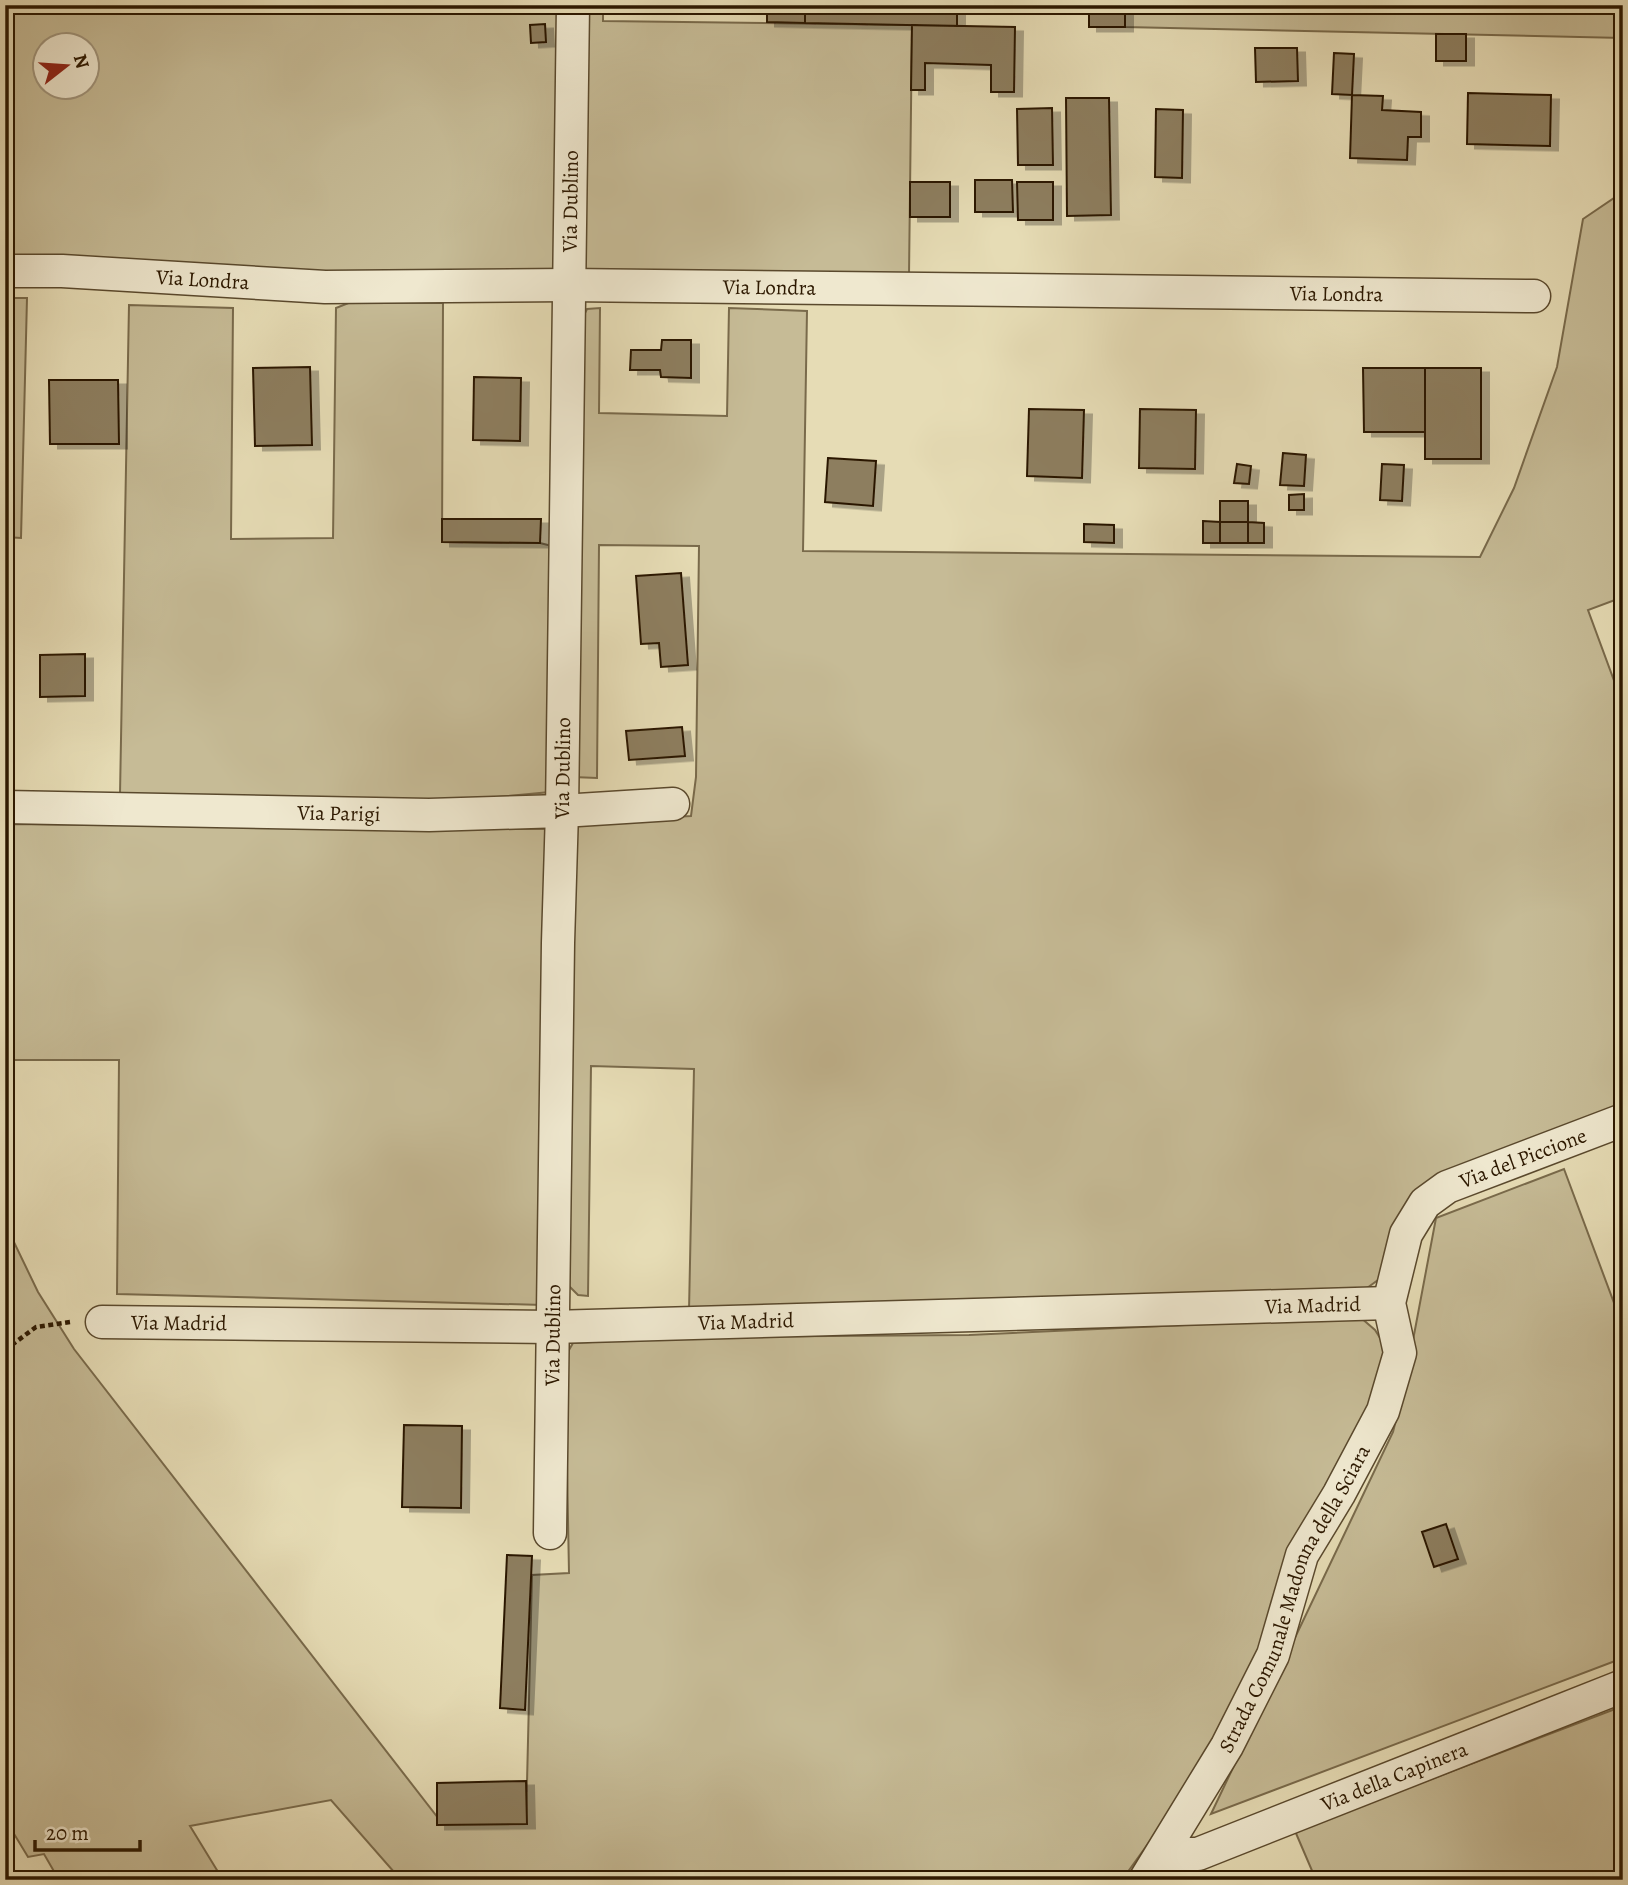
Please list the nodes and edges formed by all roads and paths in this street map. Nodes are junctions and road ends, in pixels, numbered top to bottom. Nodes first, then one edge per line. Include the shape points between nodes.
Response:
1 (573, 5) edge
2 (5, 271) edge
3 (568, 285) junction
4 (1534, 296) dead end
5 (673, 804) dead end
6 (5, 807) edge
7 (562, 811) junction
8 (1623, 1119) edge
9 (1389, 1303) junction
10 (102, 1322) joint
11 (552, 1327) junction
12 (5, 1350) edge
13 (550, 1532) dead end
14 (1623, 1686) edge
15 (1154, 1867) edge

1 - 3 street, Via Dublino
2 - 3 street, Via Londra via 325,287
3 - 4 street, Via Londra
3 - 7 street, Via Dublino
5 - 7 street, Via Parigi
6 - 7 street, Via Parigi via 401,815
7 - 11 street, Via Dublino
8 - 9 street, Via del Piccione via 1447,1187 1425,1203 1406,1234
9 - 11 street, Via Madrid
9 - 15 street, Strada Comunale Madonna della Sciara via 1400,1353 1383,1411 1302,1555 1262,1678
10 - 11 street, Via Madrid
10 - 12 path via 36,1327
11 - 13 street, Via Dublino
14 - 15 street, Via della Capinera via 1198,1854

